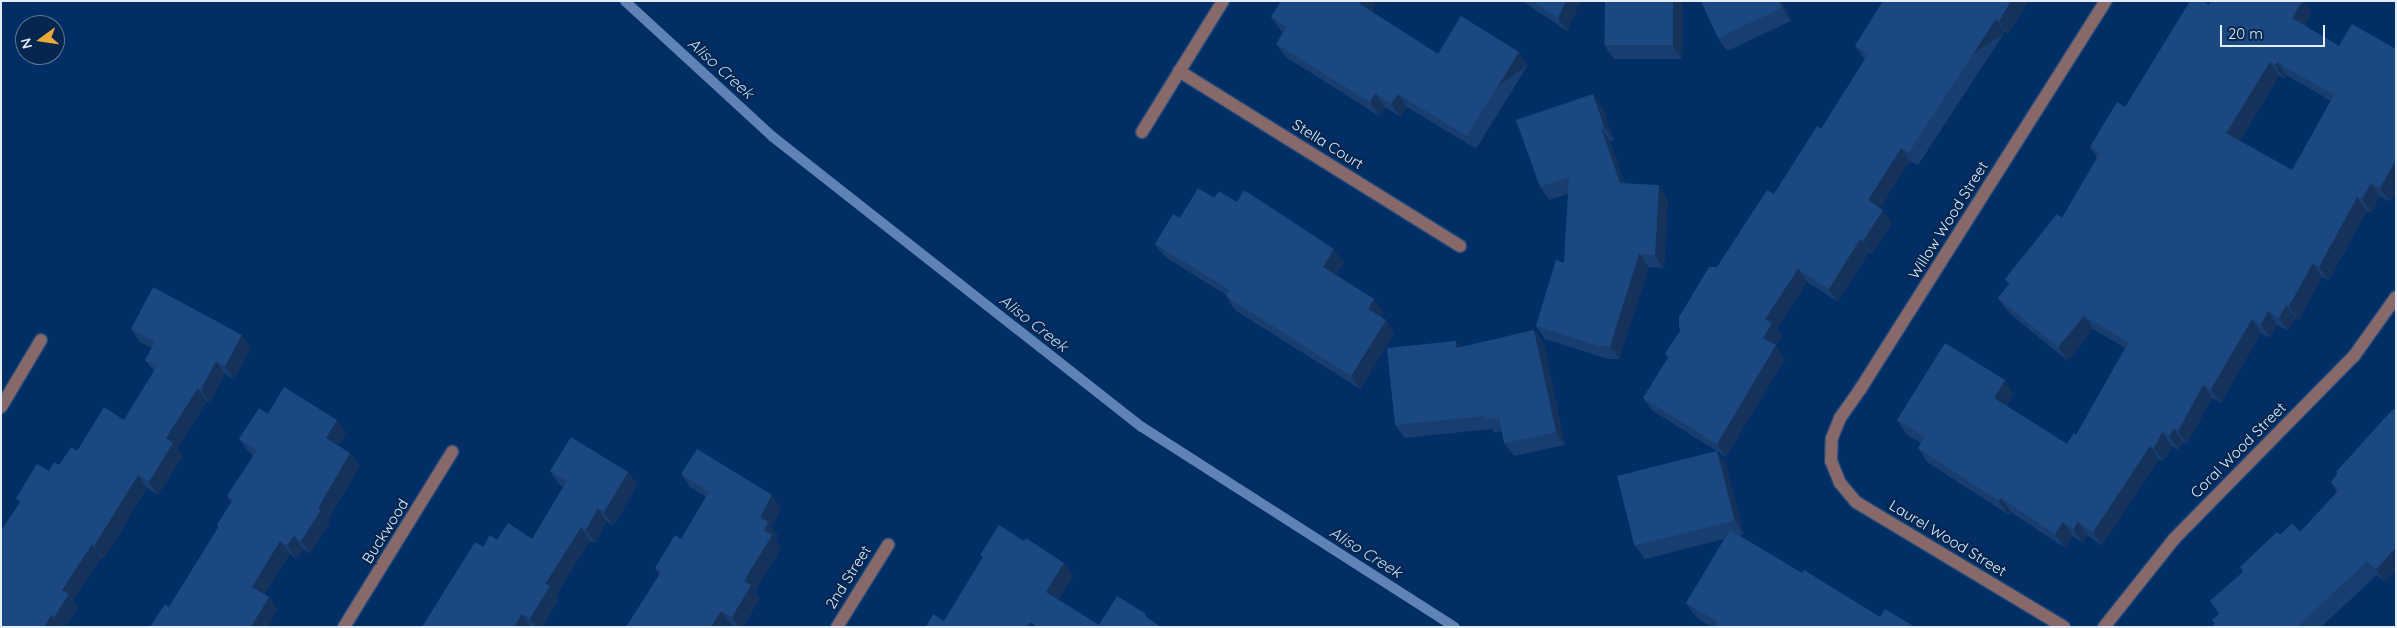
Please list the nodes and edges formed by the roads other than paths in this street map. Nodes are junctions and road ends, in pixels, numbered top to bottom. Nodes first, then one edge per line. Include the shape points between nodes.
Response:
1 (1223, 1) edge
2 (2106, 1) edge
3 (1179, 71) junction
4 (1142, 132) dead end
5 (1460, 246) dead end
6 (2396, 297) edge
7 (41, 340) dead end
8 (1, 407) edge
9 (452, 452) dead end
10 (1831, 461) joint
11 (888, 545) dead end
12 (344, 627) edge
13 (837, 627) edge
14 (2064, 627) edge
15 (2104, 627) edge

1 - 3 street
2 - 10 street, Willow Wood Street via 1840,418 1832,438
3 - 4 street
3 - 5 street, Stella Court
6 - 15 street, Coral Wood Street via 2354,356 2174,539
7 - 8 street
9 - 12 street, Buckwood
10 - 14 street, Laurel Wood Street via 1840,483 1856,502
11 - 13 street, 2nd Street

